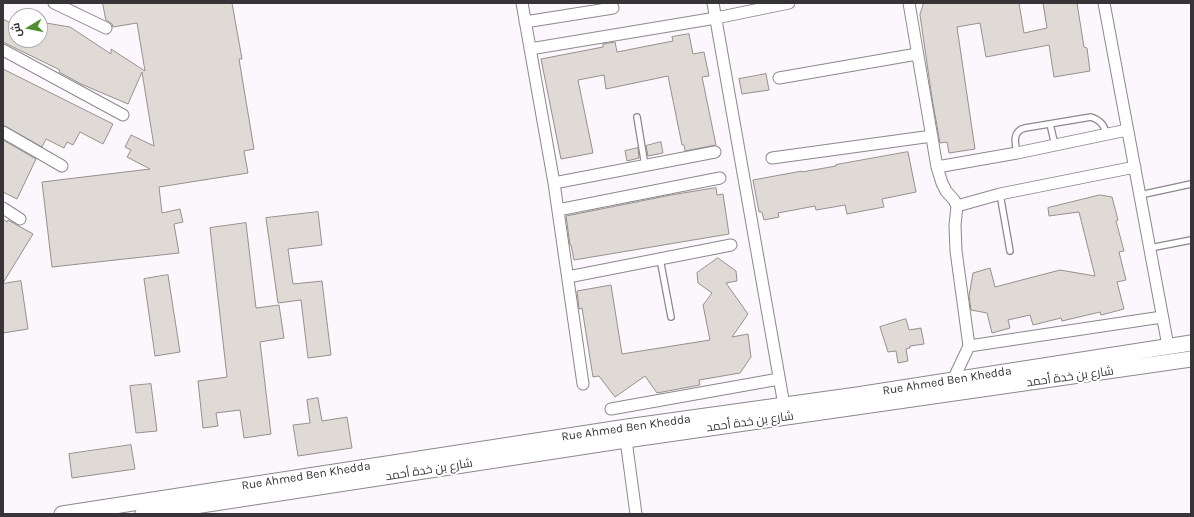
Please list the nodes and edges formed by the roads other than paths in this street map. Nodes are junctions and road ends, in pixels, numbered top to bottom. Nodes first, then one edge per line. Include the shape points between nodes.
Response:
1 (54, 3) edge
2 (522, 3) edge
3 (713, 3) edge
4 (789, 3) edge
5 (909, 3) edge
6 (1104, 3) edge
7 (613, 8) dead end
8 (716, 18) junction
9 (525, 22) junction
10 (106, 28) dead end
11 (530, 49) junction
12 (3, 50) edge
13 (917, 54) junction
14 (779, 78) dead end
15 (123, 116) dead end
16 (637, 117) dead end
17 (1050, 124) junction
18 (1128, 130) junction
19 (3, 132) edge
20 (1106, 134) junction
21 (932, 136) junction
22 (1055, 145) junction
23 (716, 152) dead end
24 (1016, 153) junction
25 (772, 158) dead end
26 (62, 166) dead end
27 (645, 166) junction
28 (937, 167) junction
29 (1135, 167) junction
30 (720, 178) dead end
31 (554, 183) junction
32 (1191, 184) edge
33 (1000, 194) junction
34 (1140, 195) junction
35 (957, 206) junction
36 (3, 208) edge
37 (558, 210) junction
38 (20, 219) dead end
39 (1191, 240) edge
40 (731, 245) dead end
41 (1150, 248) junction
42 (1010, 251) dead end
43 (660, 259) junction
44 (568, 277) junction
45 (671, 317) dead end
46 (1162, 317) junction
47 (1191, 343) edge
48 (969, 346) junction
49 (1168, 346) junction
50 (1191, 359) edge
51 (779, 379) junction
52 (953, 380) junction
53 (583, 384) dead end
54 (784, 405) junction
55 (611, 409) dead end
56 (626, 440) junction
57 (62, 514) edge
58 (143, 514) edge
59 (636, 514) edge

1 - 10 street
2 - 9 street
3 - 8 street
4 - 8 street
5 - 13 street
6 - 18 street
7 - 9 street
8 - 11 street
8 - 51 street
9 - 11 street
11 - 31 street
12 - 15 street
13 - 14 street
13 - 21 street
16 - 27 lane
17 - 20 lane via 1091,117 1100,121
17 - 22 lane
17 - 24 lane via 1021,129 1014,139
18 - 20 street
18 - 29 street
19 - 26 street
20 - 22 street
21 - 25 street
21 - 28 street
22 - 24 street
23 - 27 street
24 - 28 street
27 - 31 street
28 - 35 street via 946,191
29 - 33 street
29 - 34 street
30 - 37 street
31 - 37 street
32 - 34 lane
33 - 35 street
33 - 42 lane
34 - 41 street
35 - 48 street via 956,251
36 - 38 street
37 - 44 street
39 - 41 lane
40 - 43 street
41 - 46 street
43 - 44 street
43 - 45 lane
44 - 53 street
46 - 48 street
46 - 49 street
47 - 49 main road, Rue Ahmed Ben Khedda
48 - 52 street
49 - 52 main road, Rue Ahmed Ben Khedda
50 - 56 main road, شارع بن خدة أحمد
51 - 54 street
51 - 55 street
52 - 54 main road, Rue Ahmed Ben Khedda
54 - 57 main road, Rue Ahmed Ben Khedda
56 - 58 main road, شارع بن خدة أحمد
56 - 59 street

